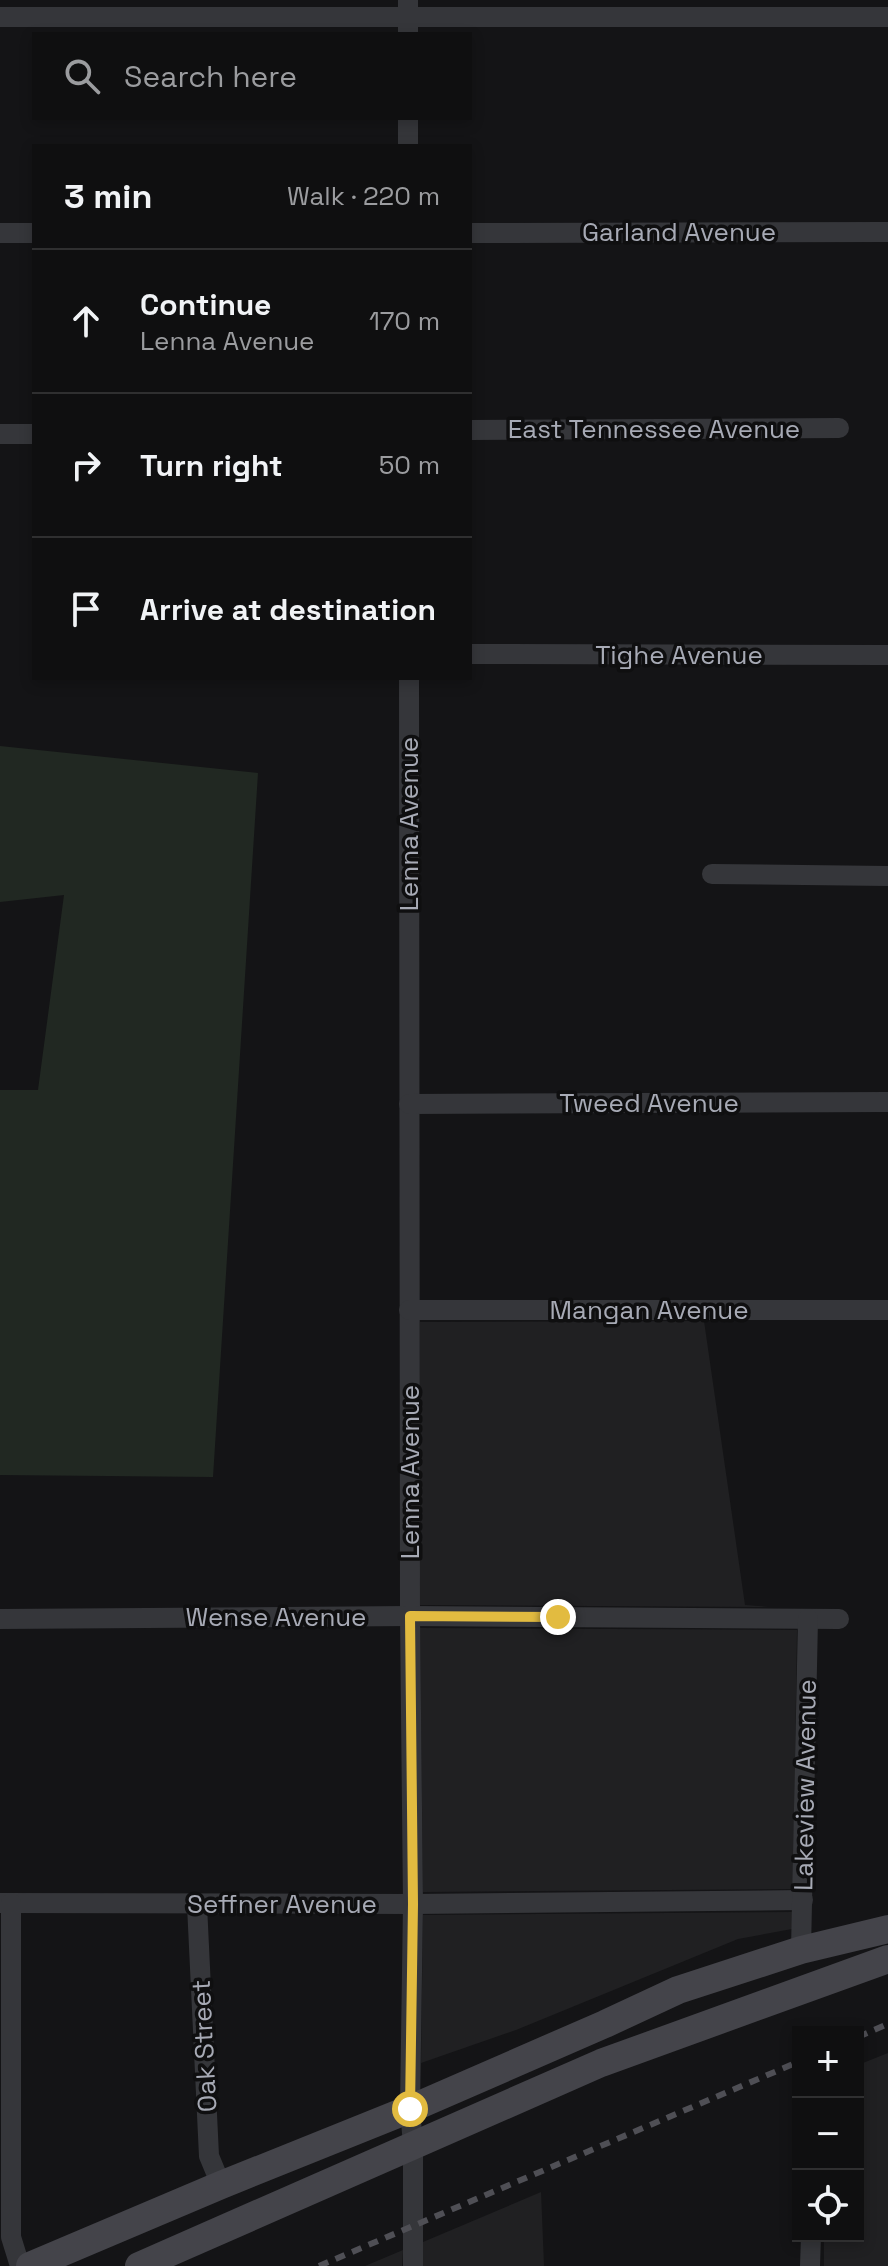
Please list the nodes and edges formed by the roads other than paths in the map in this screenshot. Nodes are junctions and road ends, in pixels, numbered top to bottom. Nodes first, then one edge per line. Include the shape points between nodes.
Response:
1 (0, 17) edge
2 (408, 17) edge
3 (888, 17) edge
4 (408, 120) edge
5 (408, 144) edge
6 (888, 232) edge
7 (0, 233) edge
8 (32, 233) edge
9 (472, 233) edge
10 (839, 428) dead end
11 (472, 430) edge
12 (0, 434) edge
13 (32, 434) edge
14 (472, 654) edge
15 (888, 655) edge
16 (409, 680) edge
17 (712, 874) dead end
18 (888, 876) edge
19 (888, 1102) edge
20 (409, 1104) junction
21 (409, 1310) junction
22 (888, 1310) edge
23 (410, 1616) junction
24 (0, 1619) edge
25 (808, 1619) junction
26 (839, 1619) dead end
27 (803, 1900) junction
28 (6, 1903) edge
29 (413, 1904) junction
30 (197, 1905) junction
31 (888, 1929) edge
32 (801, 1950) junction
33 (888, 1959) edge
34 (410, 2109) junction
35 (413, 2145) junction
36 (221, 2185) junction
37 (811, 2242) edge
38 (20, 2266) edge
39 (30, 2266) edge
40 (139, 2266) edge
41 (413, 2266) edge
42 (810, 2266) edge

1 - 2 street
2 - 3 street
4 - 5 street
6 - 9 street, Garland Avenue
7 - 8 street
10 - 11 street, East Tennessee Avenue
12 - 13 street
14 - 15 street, Tighe Avenue
16 - 20 street, Lenna Avenue
17 - 18 street
19 - 20 street, Tweed Avenue
20 - 21 street, Lenna Avenue
21 - 22 street, Mangan Avenue
21 - 23 street, Lenna Avenue
23 - 24 street, Wense Avenue
23 - 25 street, Wense Avenue
23 - 29 street, Lenna Avenue
25 - 26 street, Wense Avenue
25 - 27 street, Lakeview Avenue
27 - 29 street, Seffner Avenue
27 - 32 street, Lakeview Avenue
28 - 30 street, Seffner Avenue
28 - 38 street via 11,2237
29 - 30 street, Seffner Avenue
29 - 34 street, Lenna Avenue
30 - 36 street, Oak Street via 209,2156
31 - 32 main road
32 - 34 main road via 678,1990
33 - 35 main road via 601,2063
34 - 35 street, Lenna Avenue
34 - 36 main road
35 - 40 main road
35 - 41 street, Lenna Avenue
36 - 39 main road
37 - 42 street

